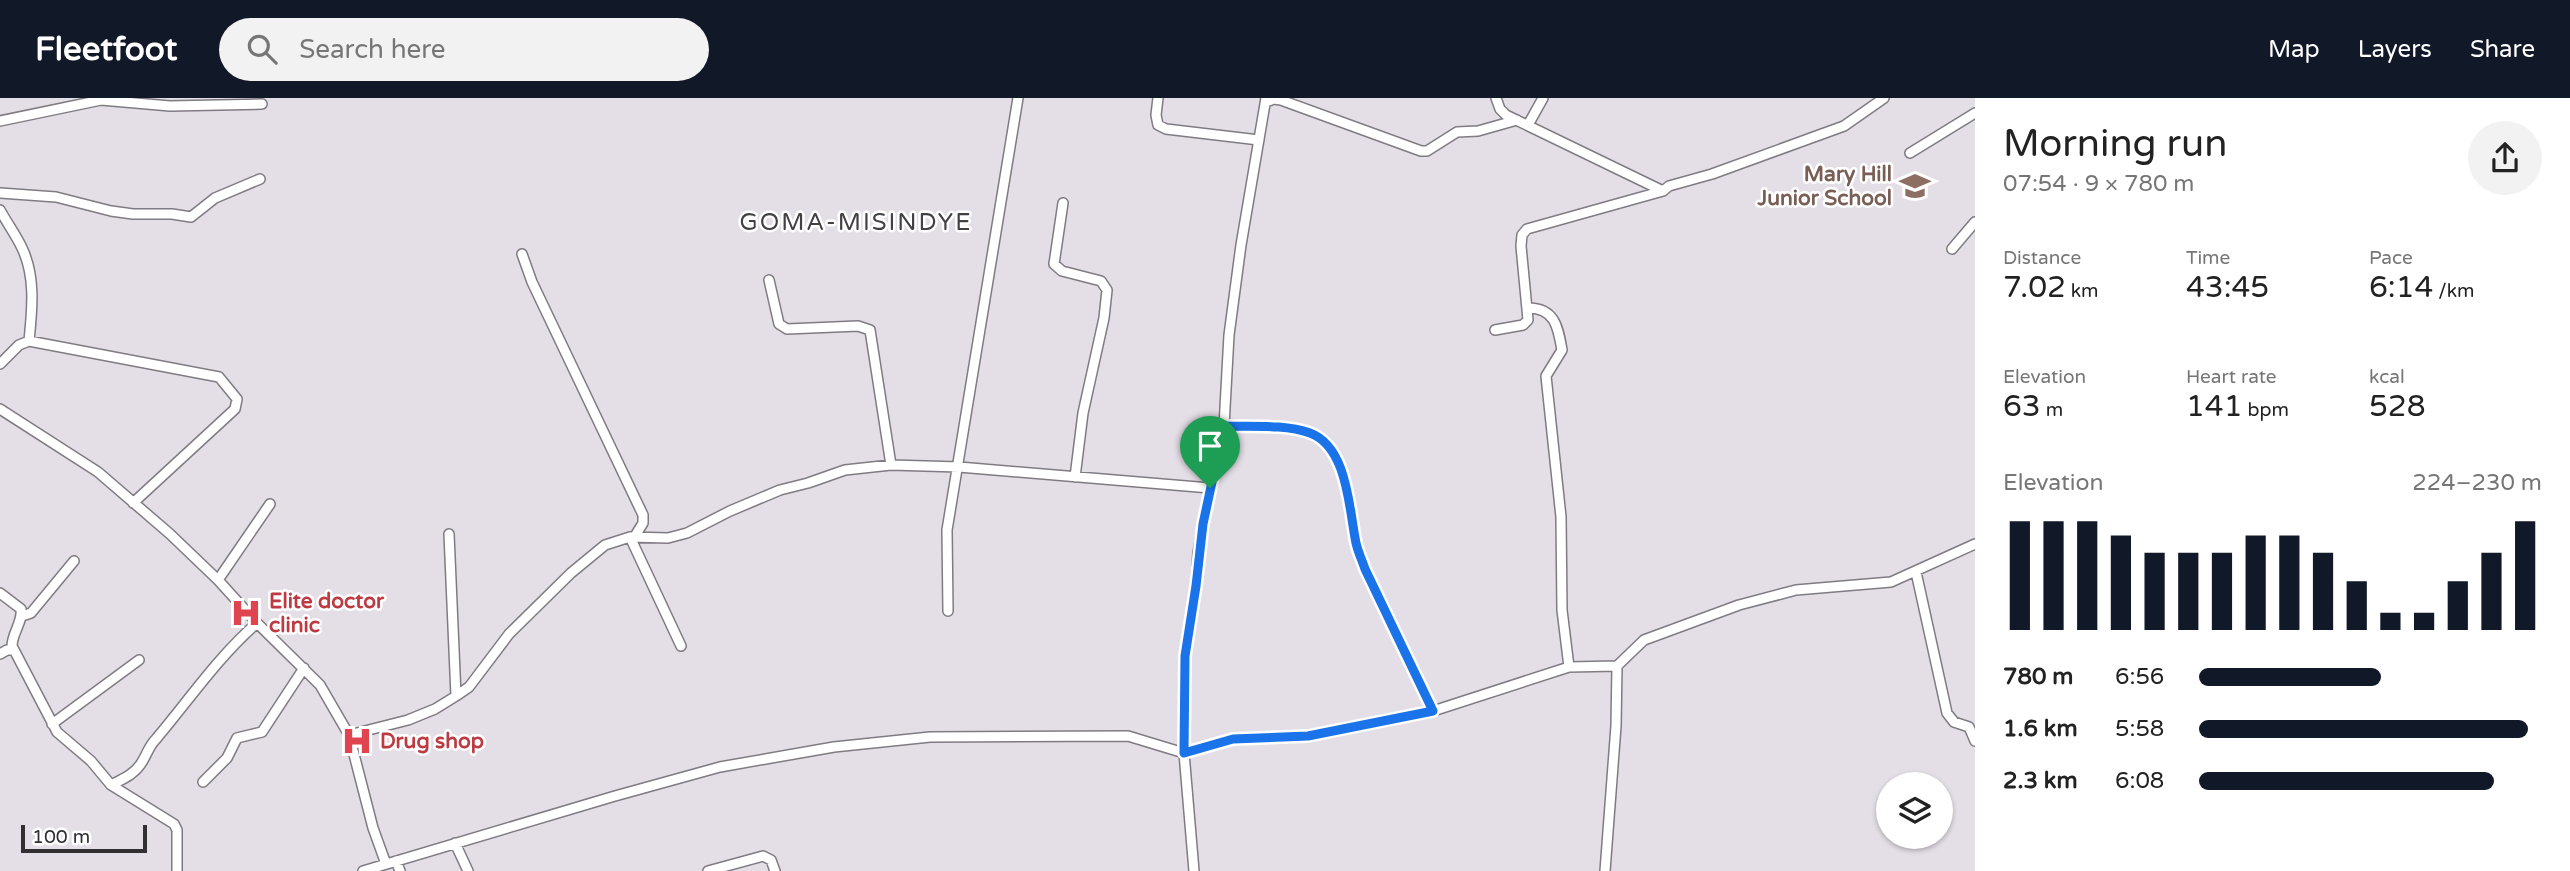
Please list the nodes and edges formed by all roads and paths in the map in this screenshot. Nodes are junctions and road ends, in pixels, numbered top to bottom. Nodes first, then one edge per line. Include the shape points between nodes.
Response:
1 (1018, 98) edge
2 (1158, 98) edge
3 (1496, 98) edge
4 (1543, 98) edge
5 (1884, 98) edge
6 (1266, 100) edge
7 (262, 104) dead end
8 (1975, 113) edge
9 (1517, 120) junction
10 (0, 121) edge
11 (1528, 125) junction
12 (1259, 140) junction
13 (1910, 153) dead end
14 (260, 179) dead end
15 (1663, 191) junction
16 (0, 193) edge
17 (1063, 203) dead end
18 (0, 211) edge
19 (1975, 222) edge
20 (1952, 249) dead end
21 (522, 254) dead end
22 (769, 280) dead end
23 (1528, 308) junction
24 (1495, 330) dead end
25 (29, 341) junction
26 (0, 364) edge
27 (0, 409) edge
28 (1224, 426) junction
29 (891, 465) junction
30 (959, 467) junction
31 (1075, 477) junction
32 (1210, 488) junction
33 (133, 503) junction
34 (270, 504) dead end
35 (449, 534) dead end
36 (633, 536) junction
37 (1975, 544) edge
38 (74, 561) dead end
39 (1916, 572) junction
40 (218, 580) junction
41 (0, 593) edge
42 (948, 611) dead end
43 (22, 616) junction
44 (257, 623) junction
45 (681, 646) dead end
46 (13, 650) junction
47 (0, 653) edge
48 (139, 660) dead end
49 (1617, 666) junction
50 (1569, 667) junction
51 (304, 668) junction
52 (456, 696) junction
53 (1433, 711) junction
54 (52, 724) junction
55 (349, 735) junction
56 (1975, 741) edge
57 (1184, 753) junction
58 (203, 782) dead end
59 (111, 785) junction
60 (455, 843) junction
61 (391, 862) junction
62 (177, 871) edge
63 (363, 871) edge
64 (400, 871) edge
65 (468, 871) edge
66 (708, 871) edge
67 (775, 871) edge
68 (1194, 871) edge
69 (1605, 871) edge

1 - 30 street
2 - 12 street via 1158,124 1166,129
3 - 9 street via 1503,113
4 - 11 street
5 - 15 street via 1844,126
6 - 9 street via 1281,100 1421,151 1457,132
6 - 12 street
7 - 10 street via 170,106 102,100
8 - 13 street
9 - 11 street
11 - 15 street
12 - 28 street via 1229,335
14 - 16 street via 215,198 191,217 133,214 56,197
15 - 23 street via 1524,232 1521,246
17 - 31 street via 1054,264 1062,271 1101,281 1107,290
18 - 25 street via 23,249 29,271
19 - 20 street
21 - 36 street via 643,515
22 - 29 street via 779,324 787,329 858,326 870,330
23 - 24 street via 1523,325
23 - 50 street via 1543,310 1555,320 1562,350 1546,376 1561,517 1562,610
25 - 26 street
25 - 33 street via 219,377 233,393 235,409
27 - 33 street via 97,472
28 - 32 street
28 - 53 street via 1307,432 1329,448 1345,483 1365,569
29 - 30 street
29 - 36 street via 845,470 780,490 687,533 668,538
30 - 31 street
30 - 42 street via 947,530
31 - 32 street
32 - 57 street via 1185,656
33 - 40 street
34 - 40 street
35 - 52 street
36 - 45 street
36 - 52 street via 605,545 571,573 509,634 469,687
37 - 39 street
38 - 43 street via 31,613
39 - 49 street via 1891,582 1796,590 1740,606 1644,640
39 - 56 street via 1947,713 1954,722 1969,726
40 - 44 street
41 - 43 street via 19,607
43 - 46 street via 12,638
44 - 51 street
44 - 59 street via 222,657 136,769
46 - 47 street
46 - 54 street
48 - 54 street
49 - 50 street
49 - 69 street
50 - 53 street
51 - 55 street via 320,685
51 - 58 street via 261,732 237,738 227,758
52 - 55 street via 408,720
53 - 57 street via 1308,736 1233,739
54 - 59 street
55 - 61 street via 373,828
57 - 60 street via 1128,736 930,737 869,743 720,767
57 - 68 street
59 - 62 street via 174,824
60 - 61 street
60 - 65 street
61 - 63 street
61 - 64 street
66 - 67 street via 763,856 771,860

